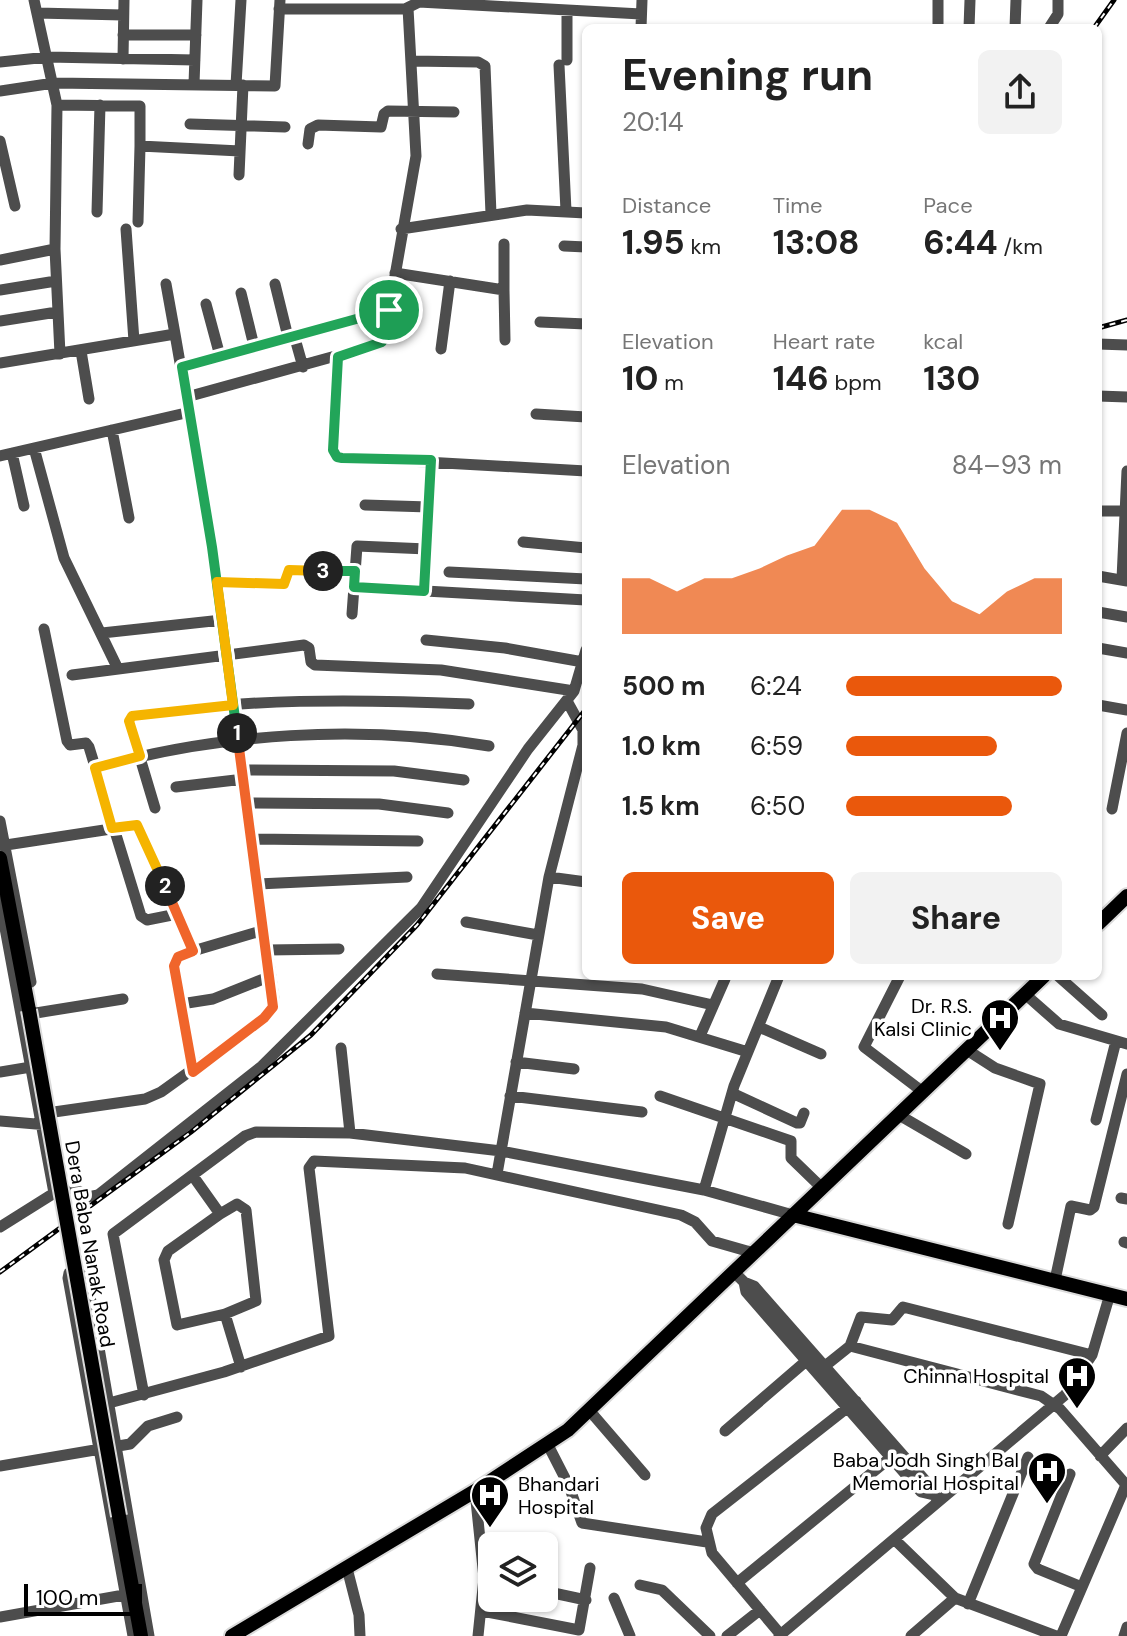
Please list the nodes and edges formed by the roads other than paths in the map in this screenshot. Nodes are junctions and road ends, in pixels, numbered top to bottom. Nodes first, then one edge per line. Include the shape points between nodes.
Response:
1 (34, 0) edge
2 (124, 0) edge
3 (197, 0) edge
4 (241, 0) edge
5 (642, 0) edge
6 (938, 0) edge
7 (970, 0) edge
8 (1016, 0) edge
9 (1058, 0) edge
10 (280, 4) edge
11 (332, 4) edge
12 (375, 4) edge
13 (525, 5) edge
14 (408, 8) junction
15 (567, 11) junction
16 (37, 13) junction
17 (641, 14) junction
18 (123, 15) junction
19 (641, 24) edge
20 (938, 24) edge
21 (969, 24) edge
22 (1015, 24) edge
23 (1052, 24) edge
24 (123, 35) junction
25 (196, 35) junction
26 (48, 57) junction
27 (123, 59) junction
28 (195, 60) junction
29 (411, 61) junction
30 (0, 62) edge
31 (54, 83) junction
32 (194, 84) junction
33 (239, 85) junction
34 (0, 91) edge
35 (57, 105) junction
36 (100, 105) junction
37 (414, 112) junction
38 (454, 112) dead end
39 (190, 124) dead end
40 (241, 126) junction
41 (285, 127) dead end
42 (0, 141) edge
43 (308, 144) dead end
44 (140, 146) junction
45 (240, 151) junction
46 (239, 175) dead end
47 (15, 206) dead end
48 (566, 211) junction
49 (97, 212) dead end
50 (582, 213) edge
51 (491, 214) junction
52 (138, 222) dead end
53 (126, 229) dead end
54 (401, 229) junction
55 (504, 244) dead end
56 (564, 246) dead end
57 (582, 247) edge
58 (55, 249) junction
59 (0, 260) edge
60 (395, 273) junction
61 (56, 281) junction
62 (450, 281) junction
63 (166, 284) dead end
64 (275, 284) dead end
65 (0, 290) edge
66 (504, 290) junction
67 (241, 293) dead end
68 (206, 304) dead end
69 (389, 310) junction
70 (57, 312) junction
71 (0, 321) edge
72 (540, 322) dead end
73 (582, 324) edge
74 (175, 334) junction
75 (291, 336) junction
76 (505, 340) dead end
77 (134, 341) junction
78 (1102, 344) edge
79 (1127, 345) edge
80 (254, 346) junction
81 (441, 349) dead end
82 (81, 351) junction
83 (60, 354) junction
84 (220, 356) junction
85 (338, 357) junction
86 (0, 363) edge
87 (182, 367) junction
88 (303, 367) junction
89 (194, 395) dead end
90 (1102, 396) edge
91 (1127, 397) edge
92 (89, 399) dead end
93 (190, 412) junction
94 (536, 414) dead end
95 (582, 417) edge
96 (112, 430) junction
97 (34, 448) junction
98 (6, 455) edge
99 (431, 460) junction
100 (582, 471) edge
101 (1127, 471) edge
102 (365, 505) dead end
103 (24, 506) dead end
104 (429, 507) junction
105 (1102, 511) edge
106 (1125, 511) edge
107 (129, 518) dead end
108 (523, 542) dead end
109 (582, 548) edge
110 (427, 549) junction
111 (355, 571) junction
112 (449, 572) dead end
113 (1102, 577) edge
114 (582, 579) edge
115 (1124, 580) edge
116 (217, 582) junction
117 (354, 587) junction
118 (424, 591) junction
119 (582, 600) edge
120 (1102, 613) edge
121 (352, 614) dead end
122 (1127, 617) edge
123 (222, 620) junction
124 (44, 629) dead end
125 (102, 633) junction
126 (426, 640) dead end
127 (1102, 649) edge
128 (1127, 653) edge
129 (227, 655) junction
130 (582, 656) edge
131 (582, 664) edge
132 (118, 669) junction
133 (72, 675) dead end
134 (570, 696) junction
135 (469, 704) dead end
136 (233, 705) junction
137 (1102, 706) edge
138 (1127, 710) edge
139 (582, 727) edge
140 (1127, 733) edge
141 (238, 741) junction
142 (489, 746) dead end
143 (140, 756) junction
144 (95, 768) junction
145 (582, 768) edge
146 (243, 775) junction
147 (464, 780) dead end
148 (176, 787) dead end
149 (248, 803) junction
150 (155, 808) dead end
151 (1112, 809) dead end
152 (448, 813) dead end
153 (0, 821) edge
154 (112, 828) junction
155 (253, 839) junction
156 (418, 841) dead end
157 (3, 852) edge
158 (407, 877) dead end
159 (549, 877) junction
160 (582, 881) edge
161 (258, 884) junction
162 (1127, 896) edge
163 (0, 901) edge
164 (177, 914) junction
165 (1102, 920) edge
166 (2, 922) edge
167 (466, 922) dead end
168 (264, 930) junction
169 (538, 935) junction
170 (339, 949) dead end
171 (267, 950) junction
172 (193, 951) junction
173 (6, 963) edge
174 (437, 974) dead end
175 (271, 976) junction
176 (725, 980) edge
177 (777, 980) edge
178 (898, 980) edge
179 (1040, 980) edge
180 (1063, 980) edge
181 (595, 981) edge
182 (530, 983) junction
183 (1025, 994) junction
184 (123, 999) dead end
185 (181, 1004) junction
186 (713, 1005) junction
187 (36, 1013) junction
188 (525, 1013) junction
189 (1102, 1015) dead end
190 (759, 1027) junction
191 (700, 1036) junction
192 (1122, 1043) edge
193 (341, 1048) dead end
194 (967, 1050) junction
195 (748, 1052) junction
196 (821, 1054) dead end
197 (516, 1062) junction
198 (31, 1067) junction
199 (574, 1069) dead end
200 (0, 1072) edge
201 (193, 1072) junction
202 (1127, 1074) edge
203 (923, 1092) junction
204 (732, 1093) junction
205 (510, 1096) junction
206 (660, 1096) dead end
207 (54, 1112) junction
208 (642, 1112) dead end
209 (804, 1113) dead end
210 (899, 1115) junction
211 (725, 1119) junction
212 (1096, 1120) dead end
213 (0, 1121) edge
214 (42, 1125) junction
215 (56, 1126) junction
216 (350, 1133) junction
217 (501, 1151) junction
218 (966, 1154) dead end
219 (497, 1174) junction
220 (193, 1176) junction
221 (68, 1188) junction
222 (822, 1188) junction
223 (704, 1190) junction
224 (54, 1193) junction
225 (220, 1214) junction
226 (793, 1215) junction
227 (1008, 1224) dead end
228 (0, 1227) edge
229 (754, 1253) junction
230 (739, 1277) junction
231 (1055, 1280) junction
232 (1110, 1294) junction
233 (1127, 1299) edge
234 (225, 1314) junction
235 (850, 1346) junction
236 (1092, 1355) junction
237 (810, 1357) junction
238 (825, 1366) junction
239 (241, 1367) junction
240 (144, 1395) junction
241 (109, 1403) junction
242 (1054, 1403) junction
243 (852, 1404) junction
244 (589, 1410) junction
245 (177, 1417) dead end
246 (1127, 1428) edge
247 (725, 1431) dead end
248 (548, 1445) junction
249 (117, 1447) junction
250 (98, 1450) junction
251 (895, 1454) junction
252 (1100, 1456) junction
253 (1028, 1457) dead end
254 (0, 1466) edge
255 (1070, 1474) dead end
256 (645, 1475) dead end
257 (1126, 1486) edge
258 (475, 1491) junction
259 (936, 1498) junction
260 (481, 1532) edge
261 (894, 1539) junction
262 (707, 1542) junction
263 (590, 1568) dead end
264 (348, 1572) dead end
265 (737, 1583) junction
266 (640, 1585) dead end
267 (1082, 1587) junction
268 (558, 1594) edge
269 (124, 1595) junction
270 (614, 1598) dead end
271 (955, 1598) junction
272 (586, 1600) junction
273 (968, 1604) junction
274 (760, 1610) junction
275 (482, 1612) edge
276 (485, 1612) edge
277 (0, 1617) edge
278 (1127, 1627) edge
279 (252, 1630) edge
280 (546, 1630) edge
281 (141, 1634) edge
282 (780, 1635) edge
283 (232, 1636) edge
284 (360, 1636) edge
285 (478, 1636) edge
286 (630, 1636) edge
287 (710, 1636) edge
288 (727, 1636) edge
289 (911, 1636) edge
290 (1059, 1636) edge
291 (1124, 1636) edge

1 - 16 street
2 - 18 street
3 - 25 street
4 - 33 street
5 - 17 street
6 - 20 street
7 - 21 street
8 - 22 street
9 - 23 street
10 - 11 street
10 - 33 street via 277,84
11 - 12 street
12 - 14 street
13 - 14 street via 419,2
13 - 15 street
14 - 29 street
15 - 17 street
15 - 48 street
16 - 18 street
16 - 26 street
17 - 19 street
18 - 24 street
24 - 25 street
24 - 27 street
25 - 28 street
26 - 27 street
26 - 30 street
26 - 31 street
27 - 28 street
28 - 32 street
29 - 37 street
29 - 51 street via 485,66
31 - 32 street
31 - 34 street
31 - 35 street
32 - 33 street
33 - 40 street
35 - 36 street
35 - 58 street
36 - 44 street via 142,108
36 - 49 street
37 - 38 street
37 - 43 street via 385,112 381,127 318,125 310,129
37 - 54 street via 416,156
39 - 40 street
40 - 41 street
40 - 45 street
42 - 47 street
44 - 45 street
44 - 52 street
45 - 46 street
48 - 50 street
48 - 51 street
51 - 54 street
53 - 77 street
54 - 60 street
55 - 66 street
56 - 57 street
58 - 59 street
58 - 61 street
60 - 62 street
60 - 69 street
61 - 65 street
61 - 70 street
62 - 66 street
62 - 81 street
63 - 74 street
64 - 75 street
66 - 76 street
67 - 80 street
68 - 84 street
69 - 75 street
69 - 85 street via 382,342
70 - 71 street
70 - 83 street
72 - 73 street
74 - 77 street
74 - 87 street
75 - 80 street
75 - 88 street
77 - 82 street
78 - 79 street
80 - 84 street
82 - 83 street
82 - 92 street
83 - 86 street
84 - 87 street
85 - 88 street
85 - 99 street via 333,450 337,457
87 - 93 street
88 - 89 street
90 - 91 street
93 - 96 street
93 - 116 street
94 - 95 street
96 - 97 street
96 - 107 street
97 - 98 street
97 - 125 street via 64,558
98 - 103 street
99 - 100 street
99 - 104 street
101 - 106 street
102 - 104 street
104 - 110 street
105 - 106 street
106 - 115 street
108 - 109 street
110 - 111 street via 357,546
110 - 118 street
111 - 116 street via 290,570 284,584
111 - 117 street
112 - 114 street
113 - 115 street
116 - 123 street
117 - 118 street
117 - 121 street
118 - 119 street
120 - 122 street
123 - 125 street
123 - 129 street
124 - 144 street via 67,741 88,744
125 - 132 street
126 - 130 street
127 - 128 street
129 - 132 street
129 - 134 street via 307,646 315,665 441,670
129 - 136 street
131 - 134 street
132 - 133 street
134 - 139 street
134 - 221 street via 421,908 309,1022 262,1066 98,1195 88,1197
135 - 136 street
136 - 141 street
136 - 143 street via 130,718
137 - 138 street
140 - 151 street
141 - 142 street via 409,736
141 - 143 street
141 - 146 street
143 - 144 street
143 - 150 street
144 - 154 street
145 - 159 street
146 - 147 street via 394,771
146 - 148 street
146 - 149 street
149 - 152 street via 379,804
149 - 155 street
153 - 157 street
154 - 157 street
154 - 164 street via 137,825
154 - 164 street via 142,918
155 - 156 street
155 - 161 street
157 - 187 street
157 - 281 main road, Dera Baba Nanak Road, bridge
158 - 161 street
159 - 160 street
159 - 169 street
161 - 168 street
162 - 165 main road
163 - 166 street
164 - 172 street
166 - 173 street
167 - 169 street
168 - 171 street
168 - 172 street
169 - 182 street
170 - 171 street
171 - 175 street
172 - 185 street via 174,962
173 - 198 street
174 - 182 street
175 - 185 street via 213,999
175 - 201 street via 274,999 269,1012
176 - 186 street
177 - 190 street
178 - 203 street via 864,1049
179 - 183 main road
180 - 189 street
181 - 182 street
181 - 186 street
182 - 188 street
183 - 192 street via 1059,1024
183 - 194 main road
184 - 187 street
185 - 201 street
186 - 191 street
187 - 207 street
188 - 191 street via 666,1027
188 - 197 street
190 - 195 street
190 - 196 street
191 - 195 street
192 - 212 street
193 - 216 street
194 - 203 main road
194 - 227 street via 995,1068 1040,1084
195 - 204 street
197 - 199 street
197 - 205 street
198 - 200 street
198 - 214 street
201 - 207 street via 145,1099
202 - 231 street via 1094,1207 1071,1206
203 - 210 main road
204 - 209 street via 797,1123
204 - 211 street
205 - 208 street
205 - 217 street
206 - 211 street
207 - 215 street
210 - 218 street
210 - 222 main road
211 - 222 street via 791,1141 791,1158
211 - 223 street
213 - 214 street
214 - 215 street
214 - 224 street
215 - 221 street
216 - 217 street
216 - 220 street via 252,1133
217 - 219 street
217 - 223 street
219 - 229 street via 681,1215 712,1241
219 - 239 street via 311,1163 329,1336
220 - 225 street
220 - 240 street via 112,1238
221 - 224 street
222 - 226 main road
223 - 226 street
224 - 228 street
225 - 234 street via 237,1204 246,1210 257,1297 253,1304
225 - 234 street via 164,1257 177,1325
226 - 229 main road
226 - 231 main road
229 - 230 main road
230 - 237 street via 746,1292
230 - 244 main road
231 - 232 main road
232 - 233 main road
232 - 236 street
234 - 239 street
235 - 236 street via 861,1317 892,1320 903,1307
235 - 238 street
235 - 242 street
236 - 242 street
237 - 238 street
237 - 243 street
237 - 247 street
238 - 243 street
239 - 240 street
240 - 241 street
241 - 249 street
241 - 250 street via 86,1273 80,1269 68,1278
242 - 252 street
242 - 259 street
243 - 251 street
243 - 262 street via 712,1514
244 - 248 main road
244 - 256 street
245 - 249 street via 148,1426 136,1441
246 - 252 street
248 - 258 main road
248 - 262 street via 586,1526
249 - 250 street
249 - 281 street
250 - 254 street
250 - 269 street
251 - 259 street
251 - 265 street
252 - 257 street
253 - 273 street
255 - 267 street via 1034,1564
257 - 267 street
258 - 260 street
258 - 279 main road
259 - 261 street
261 - 271 street
261 - 282 street
262 - 265 street
263 - 272 street
264 - 284 street
265 - 274 street
266 - 287 street via 662,1590
267 - 290 street
268 - 272 street
269 - 277 street
269 - 281 street
270 - 286 street
271 - 273 street
271 - 289 street
272 - 280 street via 579,1630
273 - 290 street
274 - 282 street
274 - 288 street
275 - 285 street
276 - 280 street
278 - 291 street
279 - 283 main road

